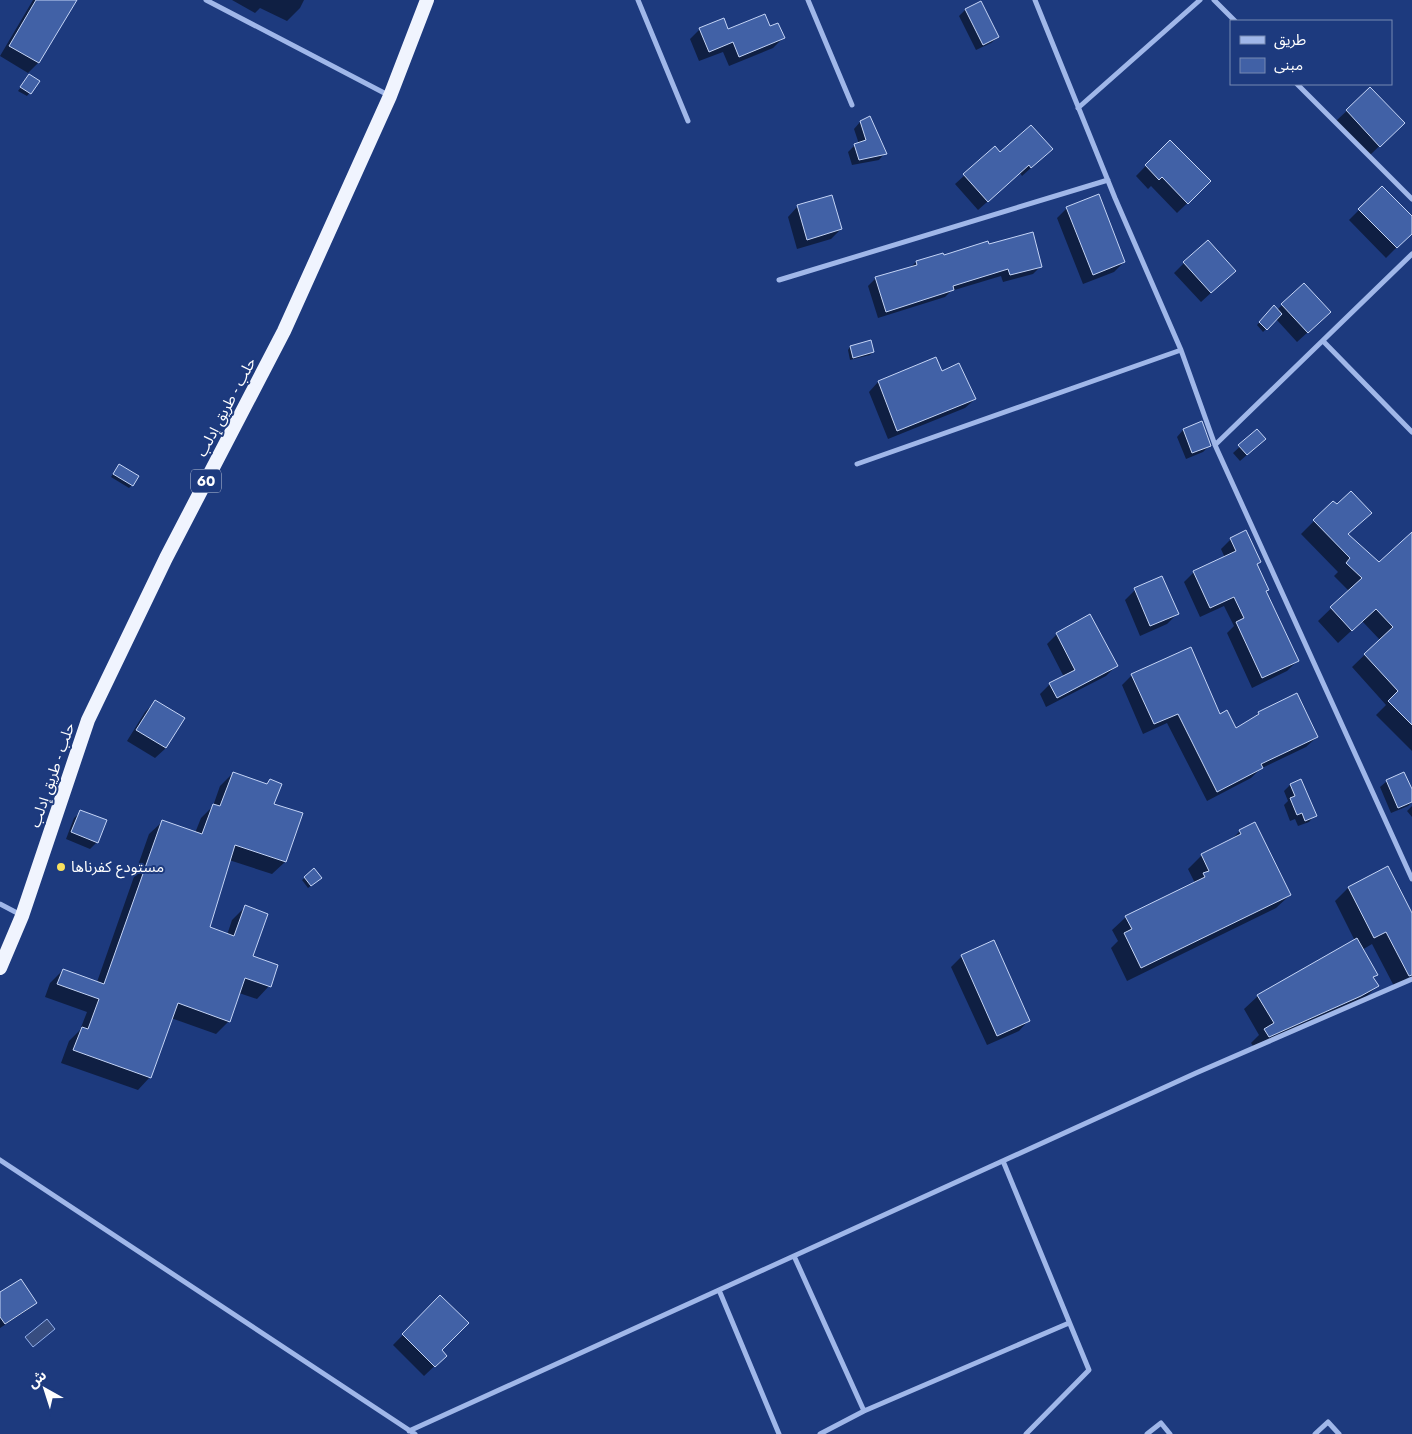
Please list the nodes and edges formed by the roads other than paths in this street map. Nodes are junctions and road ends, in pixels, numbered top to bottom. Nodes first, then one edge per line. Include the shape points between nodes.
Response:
1 (206, 0) edge
2 (427, 0) edge
3 (638, 0) edge
4 (808, 0) edge
5 (1035, 0) edge
6 (1200, 0) edge
7 (1214, 0) edge
8 (1234, 20) edge
9 (1298, 85) edge
10 (390, 96) junction
11 (852, 105) dead end
12 (1078, 108) junction
13 (688, 121) dead end
14 (1108, 180) junction
15 (1412, 199) edge
16 (1412, 254) edge
17 (779, 280) dead end
18 (1323, 341) junction
19 (1181, 350) junction
20 (1412, 432) edge
21 (1215, 445) junction
22 (857, 464) dead end
23 (1412, 879) edge
24 (0, 904) edge
25 (22, 916) junction
26 (0, 968) edge
27 (1412, 979) edge
28 (0, 1160) edge
29 (1003, 1161) junction
30 (794, 1256) junction
31 (719, 1290) junction
32 (1069, 1323) junction
33 (864, 1411) junction
34 (412, 1432) edge
35 (779, 1434) edge
36 (820, 1434) edge
37 (1026, 1434) edge
38 (1147, 1434) edge
39 (1170, 1434) edge
40 (1315, 1434) edge
41 (1339, 1434) edge

1 - 10 street
2 - 10 highway, حلب - طريق إدلب / 60
3 - 13 street
4 - 11 street
5 - 12 street
6 - 12 street
7 - 8 street
9 - 15 street
10 - 25 highway, حلب - طريق إدلب / 60 via 284,331 166,558 88,720
12 - 14 street
14 - 17 street
14 - 19 street
16 - 18 street
18 - 20 street
18 - 21 street
19 - 21 street
19 - 22 street
21 - 23 street
24 - 25 street
25 - 26 highway, حلب - طريق إدلب / 60
27 - 29 street
28 - 34 street
29 - 30 street
29 - 32 street
30 - 31 street
30 - 33 street
31 - 34 street
31 - 35 street
32 - 33 street
32 - 37 street via 1089,1370
33 - 36 street
38 - 39 street via 1161,1423
40 - 41 street via 1328,1422

